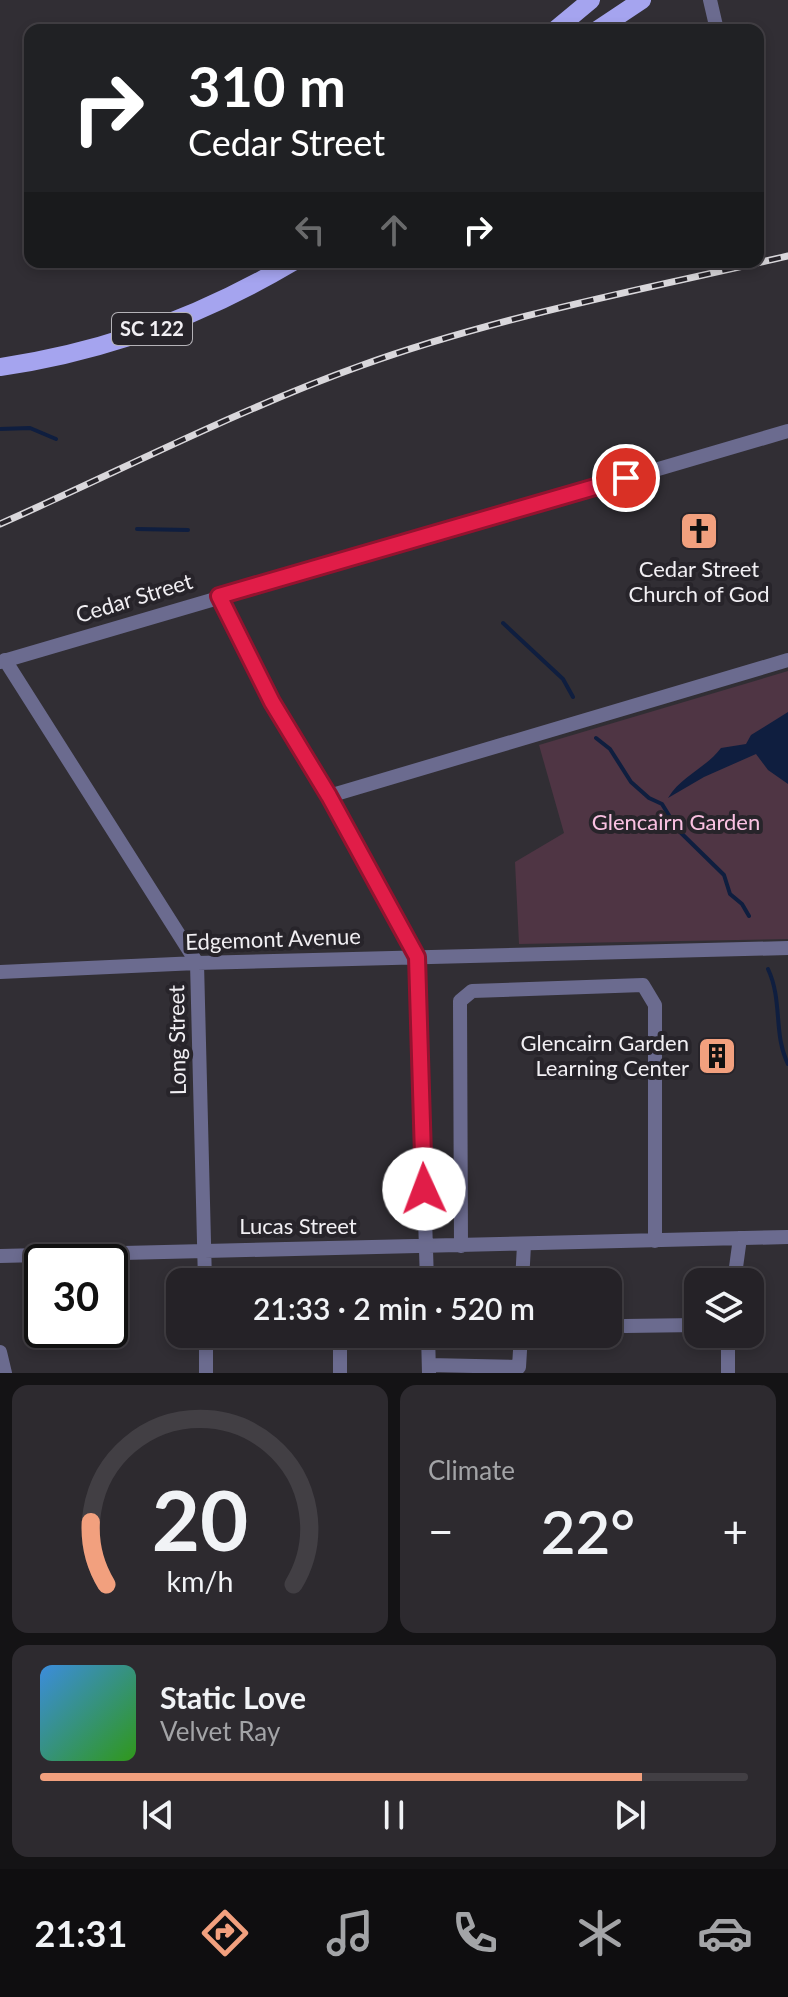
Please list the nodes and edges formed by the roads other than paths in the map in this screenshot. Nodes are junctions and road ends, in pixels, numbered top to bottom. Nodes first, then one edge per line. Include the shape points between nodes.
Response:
1 (591, 0) edge
2 (642, 0) edge
3 (710, 0) edge
4 (562, 24) edge
5 (606, 24) edge
6 (716, 24) edge
7 (281, 268) edge
8 (0, 367) edge
9 (788, 431) edge
10 (219, 596) junction
11 (788, 660) edge
12 (3, 661) edge
13 (329, 796) junction
14 (788, 948) edge
15 (417, 957) junction
16 (197, 963) junction
17 (0, 972) edge
18 (788, 1237) edge
19 (740, 1238) junction
20 (655, 1241) junction
21 (524, 1245) junction
22 (461, 1246) junction
23 (426, 1247) junction
24 (205, 1249) junction
25 (0, 1256) edge
26 (205, 1268) edge
27 (427, 1268) edge
28 (523, 1268) edge
29 (736, 1268) edge
30 (684, 1325) edge
31 (625, 1326) dead end
32 (206, 1348) edge
33 (340, 1348) edge
34 (428, 1348) edge
35 (520, 1348) edge
36 (728, 1348) edge
37 (0, 1352) edge
38 (429, 1369) edge
39 (5, 1373) edge
40 (206, 1373) edge
41 (340, 1373) edge
42 (728, 1373) edge

1 - 4 main road
2 - 5 main road
3 - 6 street
7 - 8 main road, SC 122 via 206,307 128,338
9 - 10 street, Cedar Street
10 - 12 street, Cedar Street
10 - 13 street via 272,702
11 - 13 street
12 - 16 street, Long Street
13 - 15 street
14 - 15 street, Edgemont Avenue
15 - 16 street, Edgemont Avenue
15 - 23 street
16 - 17 street, Edgemont Avenue
16 - 24 street, Long Street
18 - 19 street, Lucas Street
19 - 20 street, Lucas Street
19 - 29 street
20 - 21 street, Lucas Street
20 - 22 street via 655,1005 643,985 627,985 472,991 460,1001
21 - 22 street, Lucas Street
21 - 28 street
22 - 23 street, Lucas Street
23 - 24 street, Lucas Street
23 - 27 street
24 - 25 street, Lucas Street
24 - 26 street, Long Street
30 - 31 street
32 - 40 street
33 - 41 street
34 - 38 street
35 - 38 street via 519,1367
36 - 42 street
37 - 39 street

